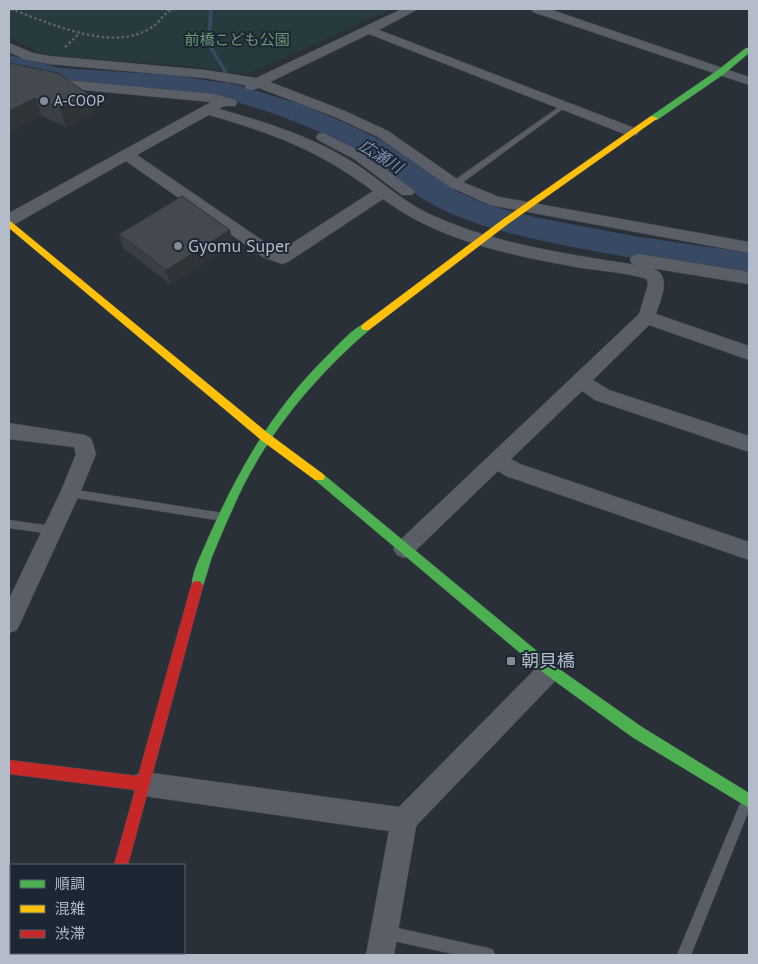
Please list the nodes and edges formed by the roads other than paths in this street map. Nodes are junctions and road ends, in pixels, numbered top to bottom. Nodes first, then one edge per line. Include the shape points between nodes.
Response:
1 (412, 9) edge
2 (537, 9) edge
3 (369, 30) junction
4 (9, 47) edge
5 (749, 50) edge
6 (721, 72) junction
7 (9, 74) edge
8 (749, 82) edge
9 (248, 83) junction
10 (220, 103) junction
11 (565, 105) junction
12 (632, 132) junction
13 (128, 155) junction
14 (455, 184) junction
15 (384, 191) junction
16 (520, 210) junction
17 (9, 222) edge
18 (501, 233) junction
19 (479, 235) junction
20 (749, 248) edge
21 (749, 278) edge
22 (646, 317) junction
23 (749, 352) edge
24 (581, 381) junction
25 (9, 431) edge
26 (265, 437) junction
27 (749, 444) edge
28 (498, 461) junction
29 (70, 493) junction
30 (224, 517) junction
31 (9, 524) edge
32 (51, 530) junction
33 (404, 550) junction
34 (749, 551) edge
35 (11, 613) edge
36 (550, 670) junction
37 (9, 767) edge
38 (144, 784) junction
39 (748, 800) edge
40 (404, 820) junction
41 (121, 864) edge
42 (382, 944) edge
43 (488, 955) edge
44 (684, 955) edge

1 - 3 street
2 - 6 street
3 - 9 street
3 - 11 street
4 - 9 street via 49,60 222,76
5 - 6 street
6 - 8 street
6 - 12 street
7 - 10 street via 41,82 214,98
9 - 10 street
9 - 14 street via 340,114 383,134
10 - 13 street
10 - 15 street via 255,124 330,155
10 - 19 street via 300,128 343,146 375,166 424,205
11 - 12 street
11 - 14 lane
12 - 16 street
13 - 15 street via 269,253 282,258
13 - 17 street
14 - 16 street
15 - 19 street via 426,219
16 - 18 street
16 - 20 street
17 - 26 street
18 - 19 street
18 - 21 street
19 - 22 street via 516,251 649,273 657,280
19 - 26 street via 323,366 296,393
22 - 23 street
22 - 24 street
24 - 27 street via 602,394
24 - 28 street
25 - 29 street via 78,440 84,444 86,454
26 - 30 street via 243,474
26 - 33 street via 312,471
28 - 33 street
28 - 34 street via 513,470
29 - 30 lane
29 - 32 street
30 - 38 street via 198,581
31 - 32 lane
32 - 35 street
33 - 36 street
36 - 39 street via 636,732
36 - 40 street
37 - 38 street
38 - 40 street
38 - 41 street
39 - 44 lane
40 - 42 street
42 - 43 lane

